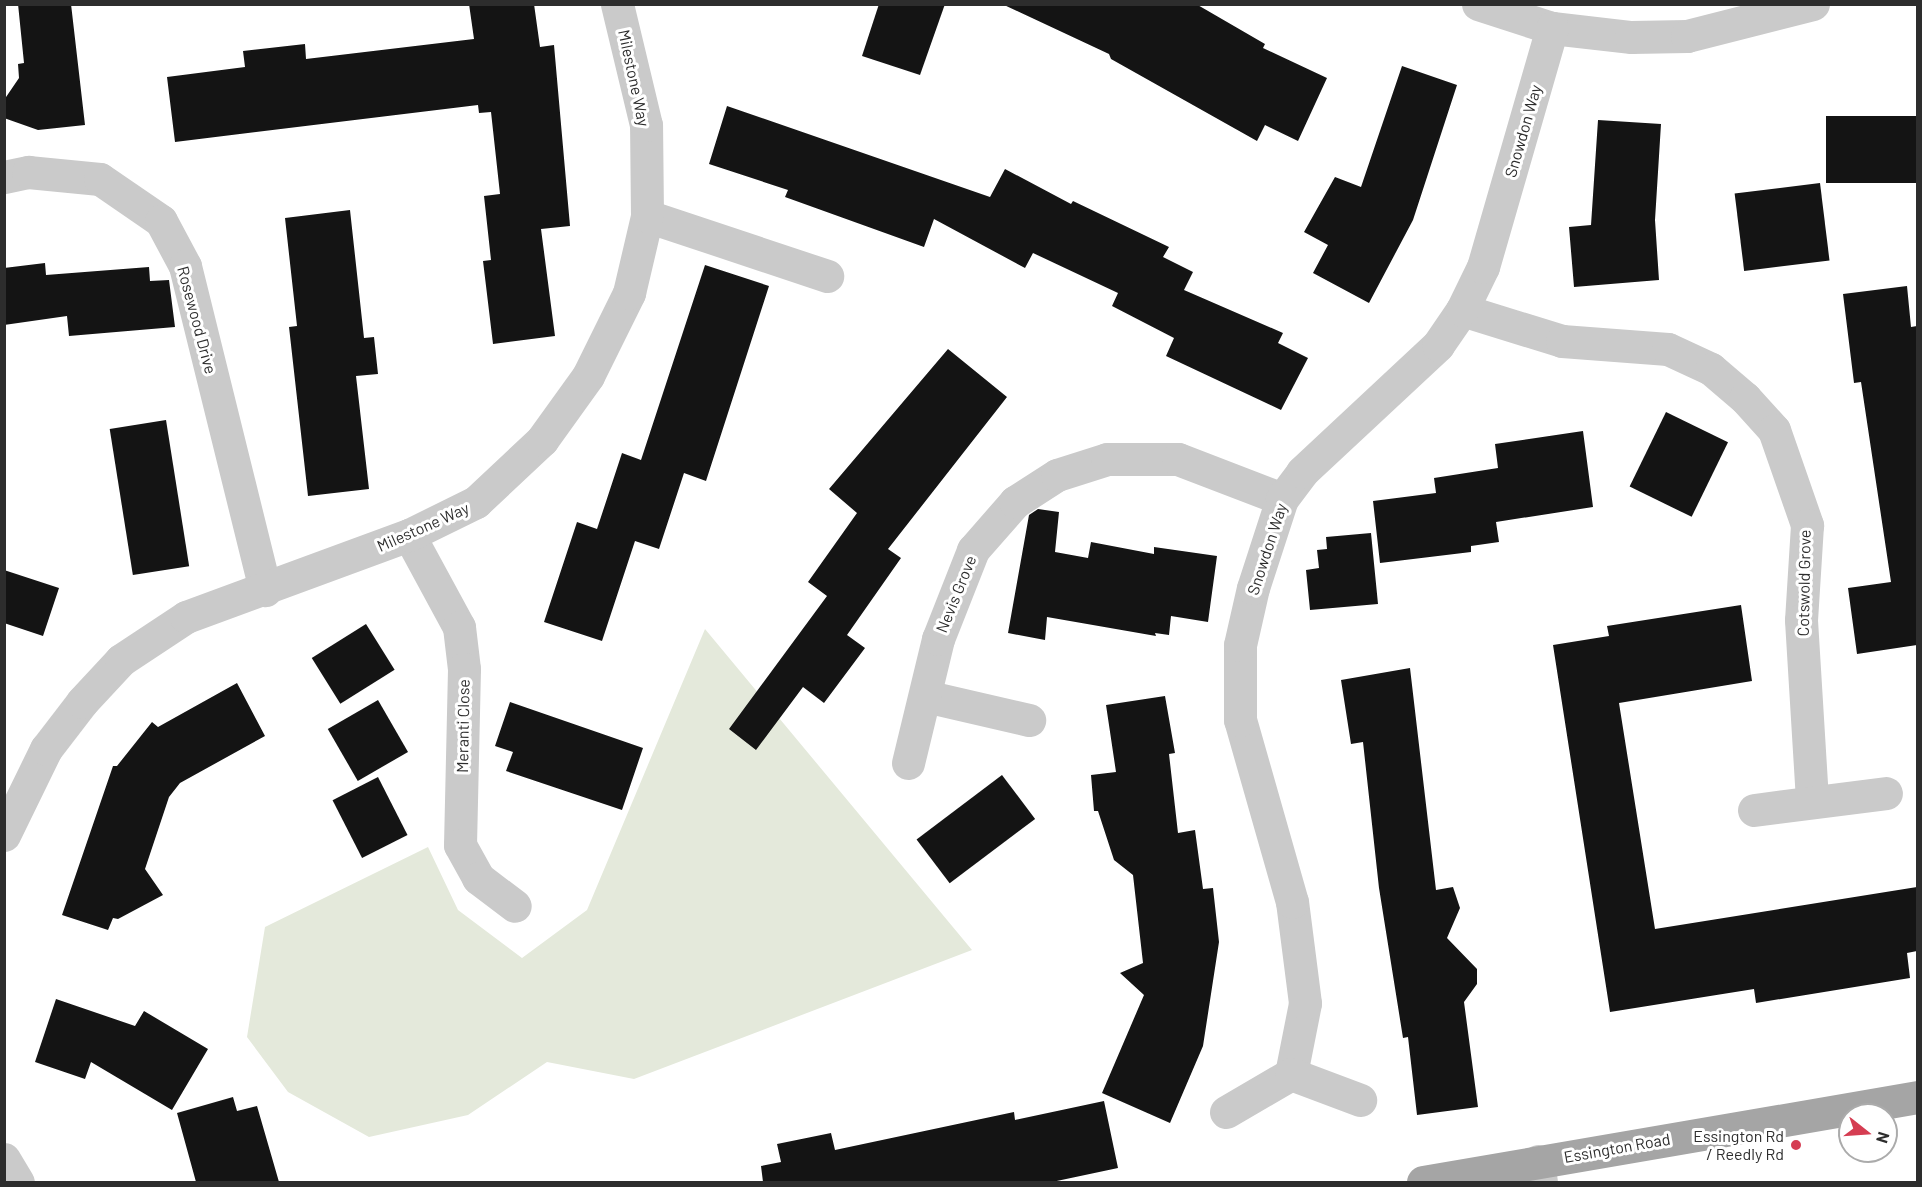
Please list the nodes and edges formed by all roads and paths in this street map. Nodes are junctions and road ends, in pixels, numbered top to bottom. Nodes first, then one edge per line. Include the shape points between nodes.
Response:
1 (617, 4) edge
2 (1478, 4) edge
3 (1801, 6) edge
4 (1552, 28) junction
5 (4, 177) edge
6 (647, 216) junction
7 (827, 276) dead end
8 (1462, 310) junction
9 (1282, 499) junction
10 (409, 535) junction
11 (265, 590) junction
12 (924, 696) junction
13 (1029, 720) dead end
14 (908, 763) dead end
15 (1886, 793) dead end
16 (1812, 800) junction
17 (1755, 810) dead end
18 (5, 832) edge
19 (515, 906) dead end
20 (1291, 1074) junction
21 (1917, 1097) edge
22 (1360, 1100) dead end
23 (1226, 1112) dead end
24 (4, 1159) edge
25 (1539, 1172) edge
26 (18, 1182) edge
27 (1423, 1182) edge

1 - 6 street, Milestone Way via 646,125
2 - 4 street
3 - 4 street via 1687,36 1631,37
4 - 8 street, Snowdon Way via 1483,267
5 - 11 street, Rosewood Drive via 28,172 100,179 161,221 185,266
6 - 7 street
6 - 10 street, Milestone Way via 629,293 588,376 542,440 476,502
8 - 9 street, Snowdon Way via 1438,345 1302,472
8 - 16 street, Cotswold Grove via 1562,341 1668,349 1711,369 1774,430 1807,525 1801,620
9 - 12 street, Nevis Grove via 1178,459 1107,459 1057,475 1015,502 973,550 938,639
9 - 20 street, Snowdon Way via 1253,588 1240,645 1240,720 1292,902 1305,1003
10 - 11 street, Milestone Way
10 - 19 street, Meranti Close via 459,627 464,669 460,845 478,878
11 - 18 street, Milestone Way via 186,617 121,660 46,749
12 - 13 street
12 - 14 street, Nevis Grove
15 - 16 street
16 - 17 street
20 - 22 street
20 - 23 street
21 - 25 main road, Essington Road
24 - 26 street
25 - 27 main road, Essington Road

